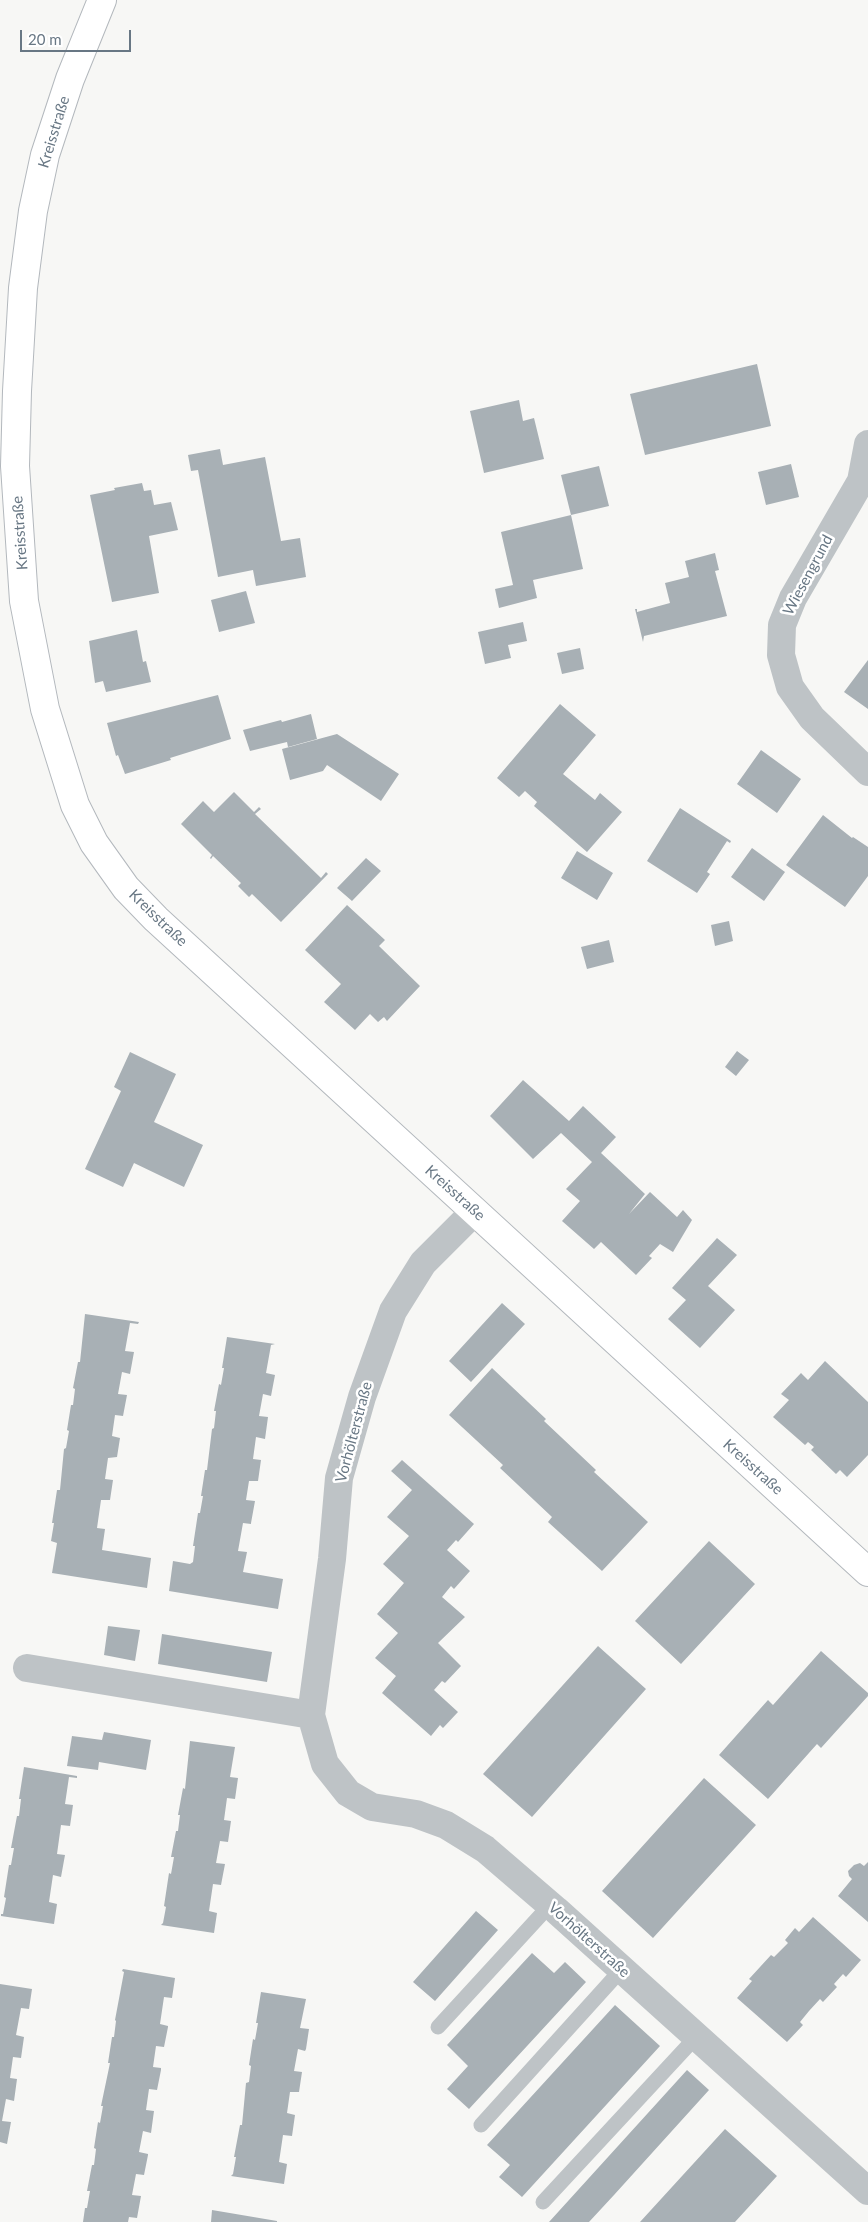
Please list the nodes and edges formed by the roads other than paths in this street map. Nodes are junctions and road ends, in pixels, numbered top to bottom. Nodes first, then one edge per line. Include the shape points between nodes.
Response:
1 (102, 0) edge
2 (868, 444) edge
3 (868, 772) edge
4 (475, 1211) junction
5 (868, 1572) edge
6 (27, 1668) dead end
7 (311, 1715) junction
8 (550, 1905) junction
9 (622, 1970) junction
10 (438, 2027) dead end
11 (696, 2037) junction
12 (481, 2125) dead end
13 (868, 2191) edge
14 (543, 2202) dead end

1 - 4 main road, Kreisstraße via 45,155 33,211 23,288 15,466 24,601 45,709 75,805 94,843 126,888
2 - 3 street, Wiesengrund via 860,481 789,607 782,624 781,655 790,687 812,718
4 - 5 main road, Kreisstraße
4 - 7 street, Vorhölterstraße via 423,1263 393,1311 362,1397 339,1478 332,1559
6 - 7 street
7 - 8 street, Vorhölterstraße via 325,1764 348,1793 372,1807 416,1814 446,1825 485,1850
8 - 9 street, Vorhölterstraße
8 - 10 lane
9 - 11 street, Vorhölterstraße
9 - 12 lane
11 - 13 street, Vorhölterstraße
11 - 14 lane

